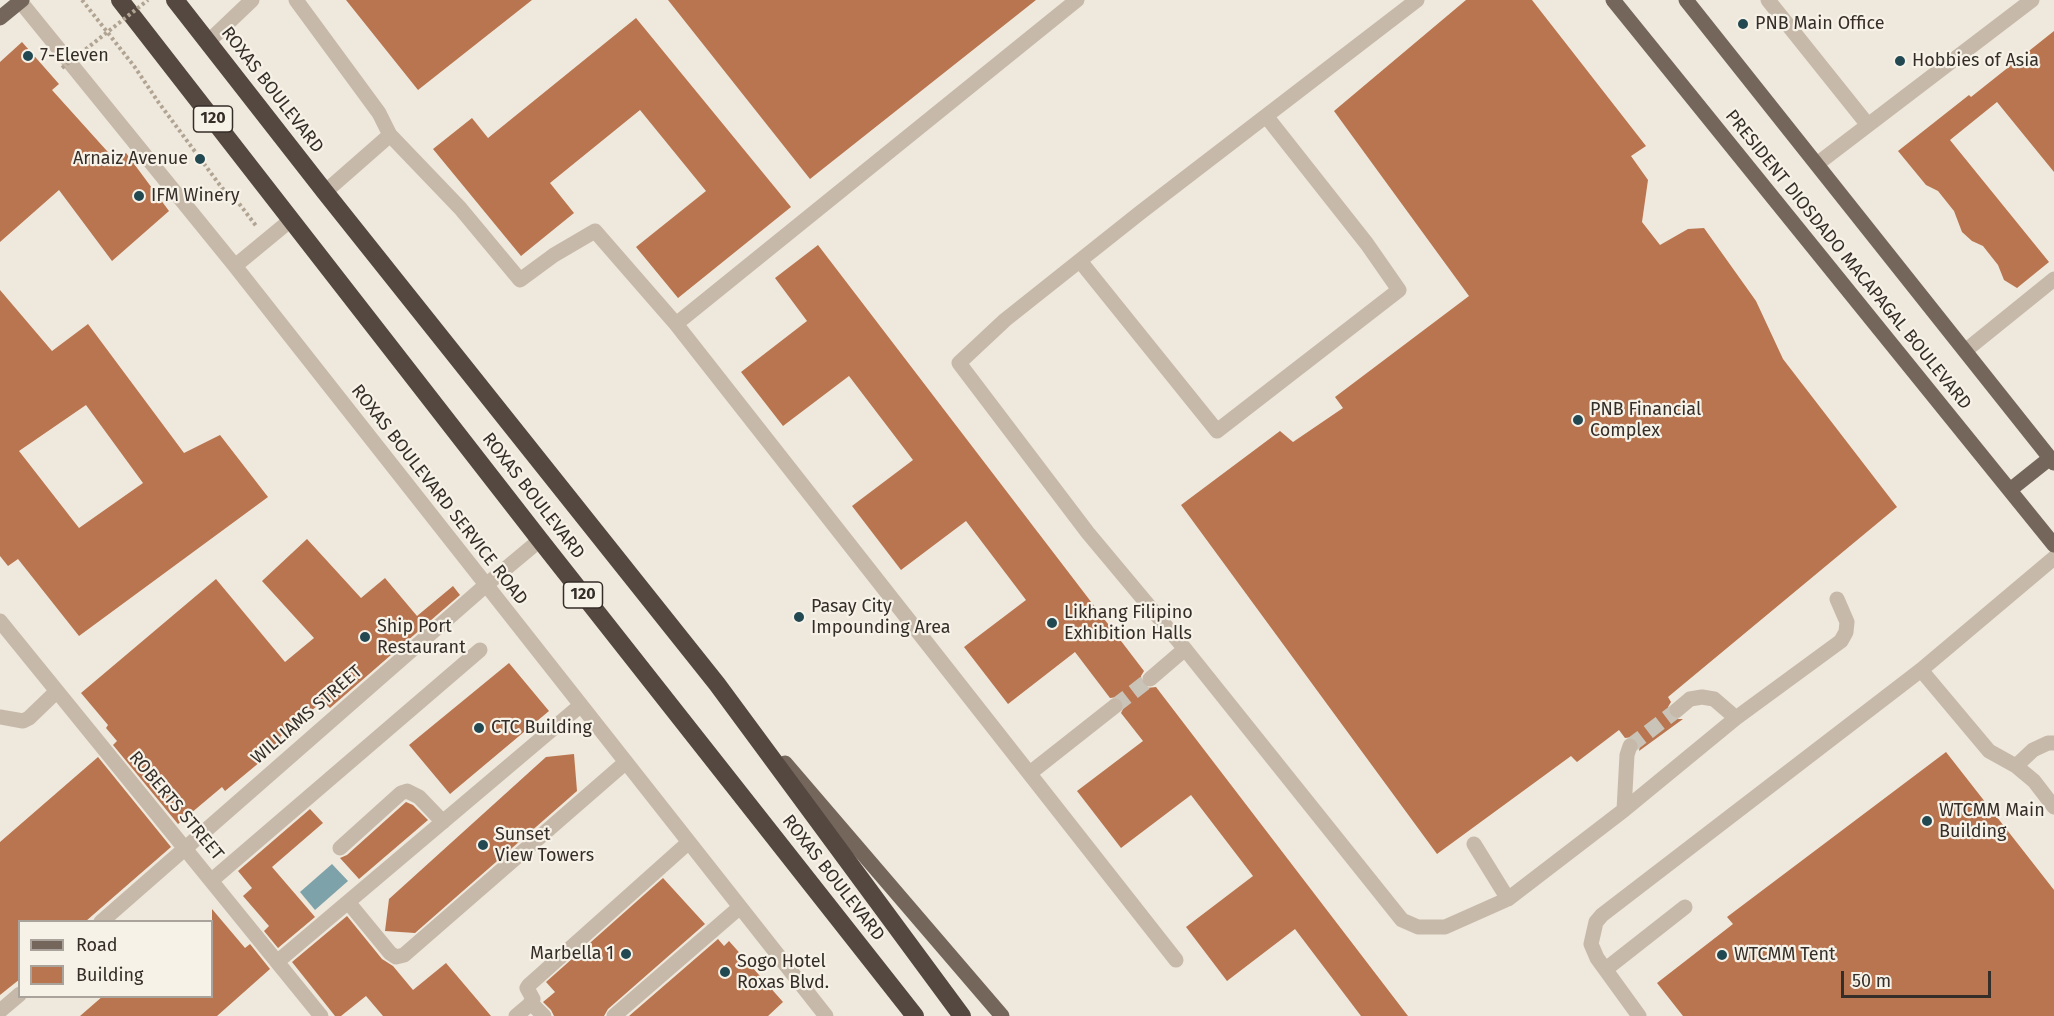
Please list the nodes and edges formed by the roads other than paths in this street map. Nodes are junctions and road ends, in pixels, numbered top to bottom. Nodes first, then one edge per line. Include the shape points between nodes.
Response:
1 (20, 0) edge
2 (120, 0) edge
3 (176, 0) edge
4 (252, 0) edge
5 (296, 0) edge
6 (1077, 0) edge
7 (1417, 0) edge
8 (1612, 0) edge
9 (1686, 0) edge
10 (1768, 0) edge
11 (2032, 0) edge
12 (0, 18) edge
13 (208, 42) junction
14 (1266, 116) junction
15 (1868, 125) junction
16 (390, 135) junction
17 (1817, 164) junction
18 (325, 192) junction
19 (292, 219) junction
20 (1080, 261) junction
21 (235, 266) junction
22 (2054, 279) edge
23 (675, 324) junction
24 (1965, 351) junction
25 (2052, 461) edge
26 (2010, 490) junction
27 (540, 540) junction
28 (2054, 545) edge
29 (2054, 558) edge
30 (486, 585) junction
31 (1837, 599) dead end
32 (0, 621) edge
33 (1185, 649) junction
34 (480, 650) dead end
35 (1921, 670) junction
36 (1150, 679) tunnel mouth
37 (717, 684) junction
38 (56, 692) junction
39 (581, 705) junction
40 (1115, 706) tunnel mouth
41 (1677, 710) tunnel mouth
42 (0, 717) edge
43 (1736, 718) junction
44 (2054, 743) edge
45 (1630, 746) tunnel mouth
46 (626, 762) junction
47 (2016, 766) junction
48 (1030, 772) junction
49 (2054, 807) edge
50 (1624, 810) junction
51 (443, 822) junction
52 (688, 842) junction
53 (1474, 844) dead end
54 (185, 847) junction
55 (340, 848) dead end
56 (212, 880) junction
57 (1508, 899) junction
58 (348, 902) junction
59 (740, 907) junction
60 (1685, 907) dead end
61 (102, 920) edge
62 (1176, 960) dead end
63 (277, 962) junction
64 (1606, 969) junction
65 (18, 996) edge
66 (531, 1003) junction
67 (0, 1011) edge
68 (321, 1016) edge
69 (516, 1016) edge
70 (544, 1016) edge
71 (614, 1016) edge
72 (826, 1016) edge
73 (915, 1016) edge
74 (962, 1016) edge
75 (1002, 1016) edge
76 (1639, 1016) edge

1 - 12 main road
1 - 21 street, ROXAS BOULEVARD SERVICE ROAD
2 - 19 highway, ROXAS BOULEVARD / 120
3 - 13 highway, ROXAS BOULEVARD / 120
4 - 13 street
5 - 16 street via 379,113
6 - 23 street
7 - 14 street
8 - 26 main road, PRESIDENT DIOSDADO MACAPAGAL BOULEVARD
9 - 17 main road, PRESIDENT DIOSDADO MACAPAGAL BOULEVARD
10 - 15 street
11 - 15 street
13 - 18 highway, ROXAS BOULEVARD / 120
14 - 20 street
14 - 20 street via 1399,290 1217,431
15 - 17 street
16 - 18 street
16 - 23 street via 460,208 520,279 595,231
17 - 24 main road, PRESIDENT DIOSDADO MACAPAGAL BOULEVARD
18 - 37 highway, ROXAS BOULEVARD / 120
19 - 21 street
19 - 27 highway, ROXAS BOULEVARD / 120
20 - 33 street via 1005,320 959,363 1088,533
21 - 30 street, ROXAS BOULEVARD SERVICE ROAD
22 - 24 street
23 - 48 street
24 - 25 main road, PRESIDENT DIOSDADO MACAPAGAL BOULEVARD
25 - 26 main road
26 - 28 main road, PRESIDENT DIOSDADO MACAPAGAL BOULEVARD
27 - 30 street, WILLIAMS STREET
27 - 73 highway, ROXAS BOULEVARD / 120
29 - 35 street
30 - 39 street, ROXAS BOULEVARD SERVICE ROAD
30 - 54 street, WILLIAMS STREET
31 - 43 street via 1846,622 1841,641
32 - 38 street, ROBERTS STREET
33 - 36 street
33 - 57 street via 1402,920 1418,927 1444,927
34 - 56 street
35 - 47 street via 1989,751
35 - 64 street via 1602,915 1596,922 1591,944
37 - 74 highway, ROXAS BOULEVARD / 120
37 - 75 main road, ROXAS BOULEVARD
38 - 42 street via 23,721
38 - 54 street, ROBERTS STREET
39 - 46 street, ROXAS BOULEVARD SERVICE ROAD
39 - 51 street
40 - 48 street
41 - 43 street via 1690,699 1702,697 1714,699
43 - 50 street
44 - 47 street via 2033,750
45 - 50 street
46 - 52 street, ROXAS BOULEVARD SERVICE ROAD
46 - 58 street via 404,955 396,957 390,953
47 - 49 street via 2034,781
48 - 62 street
50 - 57 street
51 - 55 street via 420,797 407,791
51 - 58 street
52 - 59 street, ROXAS BOULEVARD SERVICE ROAD
52 - 66 street via 528,985
53 - 57 street
54 - 56 street, ROBERTS STREET
54 - 61 street, WILLIAMS STREET
56 - 63 street, ROBERTS STREET
58 - 63 street
59 - 71 street
59 - 72 street, ROXAS BOULEVARD SERVICE ROAD
60 - 64 street
63 - 68 street, ROBERTS STREET
64 - 76 street
65 - 67 street
66 - 69 street
66 - 70 street

